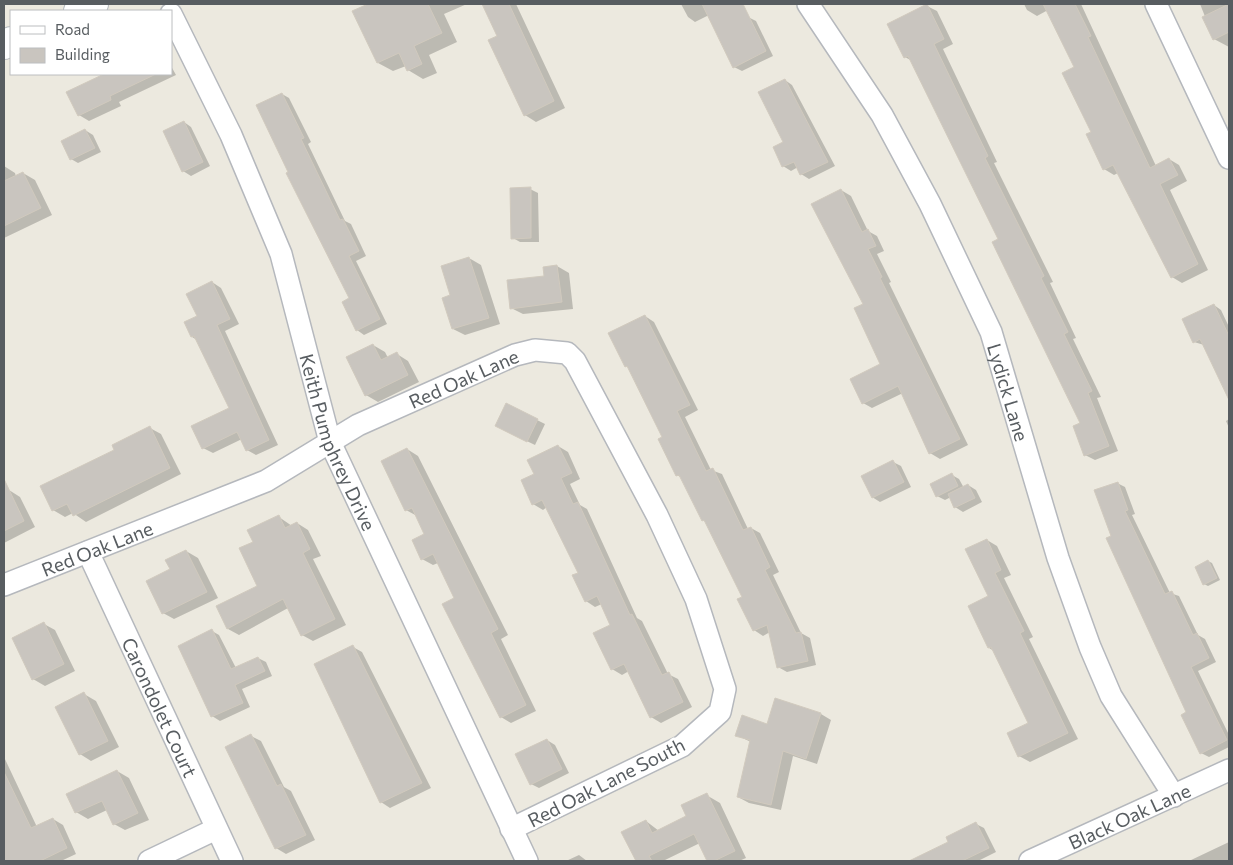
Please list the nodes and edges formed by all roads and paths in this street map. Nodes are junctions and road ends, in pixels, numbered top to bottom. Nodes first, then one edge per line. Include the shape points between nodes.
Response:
1 (94, 4) edge
2 (808, 4) edge
3 (1156, 4) edge
4 (80, 10) edge
5 (172, 17) edge
6 (1229, 158) edge
7 (330, 442) junction
8 (88, 552) junction
9 (4, 586) edge
10 (720, 712) joint
11 (1229, 770) edge
12 (1174, 796) junction
13 (216, 829) junction
14 (511, 830) junction
15 (149, 861) edge
16 (232, 861) edge
17 (527, 861) edge
18 (1030, 861) edge

1 - 4 street
2 - 12 street, Lydick Lane via 882,115 930,204 991,332 1058,558 1090,647 1111,696
3 - 6 street
5 - 7 street, Keith Pumphrey Drive via 231,135 281,254
7 - 8 street, Red Oak Lane via 266,481
7 - 10 street, Red Oak Lane via 358,425 515,355 535,350 567,353 575,361 657,514 696,599 725,689
7 - 14 street, Keith Pumphrey Drive
8 - 9 street, Red Oak Lane
8 - 13 street, Carondolet Court
10 - 14 street, Red Oak Lane South via 682,746
11 - 12 street, Black Oak Lane
12 - 18 street, Black Oak Lane
13 - 15 street
13 - 16 street, Carondolet Court
14 - 17 street, Keith Pumphrey Drive

